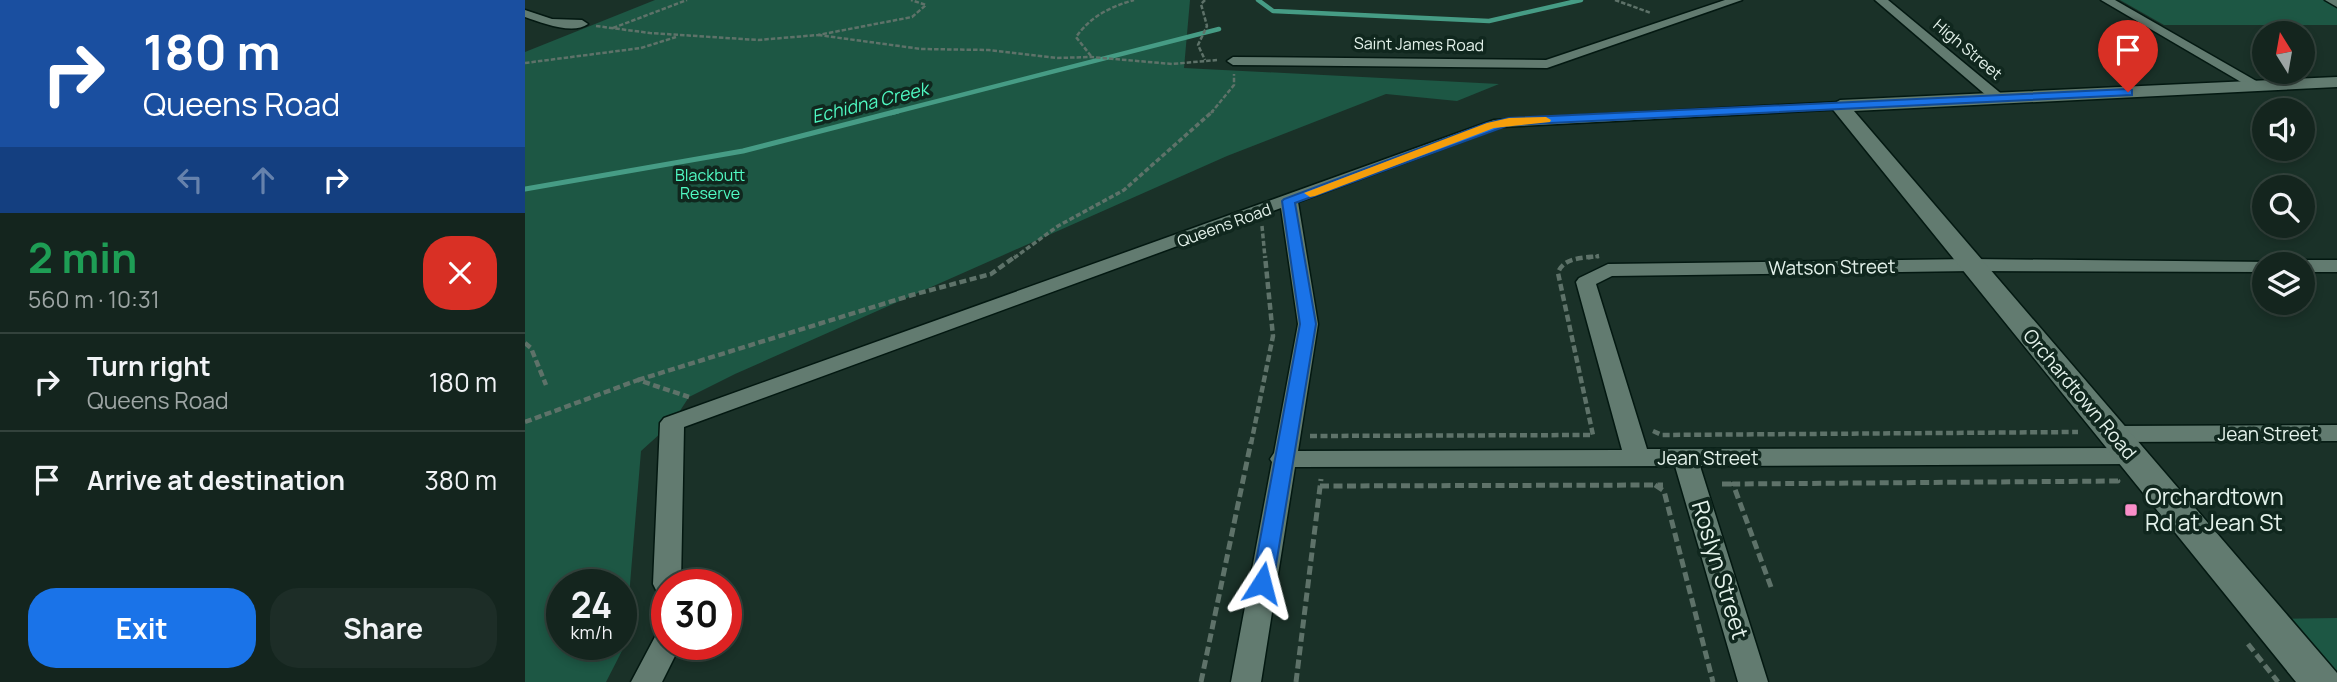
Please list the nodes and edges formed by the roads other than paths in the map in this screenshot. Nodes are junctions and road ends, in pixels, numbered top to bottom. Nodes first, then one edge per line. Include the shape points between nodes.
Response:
1 (1736, 0) edge
2 (1881, 0) edge
3 (2106, 0) edge
4 (525, 13) edge
5 (582, 24) road end
6 (1601, 47) junction
7 (1233, 61) road end
8 (1449, 70) dead end
9 (2337, 82) edge
10 (2257, 86) junction
11 (1999, 99) junction
12 (1840, 106) junction
13 (1281, 210) junction
14 (1971, 265) junction
15 (2252, 266) edge
16 (2315, 266) edge
17 (2337, 266) edge
18 (2337, 433) edge
19 (2120, 455) junction
20 (1637, 458) junction
21 (1685, 458) junction
22 (1282, 459) junction
23 (667, 569) edge
24 (658, 660) edge
25 (646, 682) edge
26 (1246, 682) edge
27 (1753, 682) edge
28 (2321, 682) edge

1 - 6 street, Saint James Road
2 - 11 street, High Street
3 - 10 street
4 - 5 street via 551,22
6 - 7 street, Saint James Road via 1541,64
6 - 8 street, Saint James Road via 1598,55 1553,71
9 - 10 street, Queens Road
10 - 11 street, Queens Road
11 - 12 street, Queens Road
12 - 13 street, Queens Road via 1499,123
12 - 14 street, Orchardtown Road
13 - 22 street via 1308,324
13 - 23 street, Queens Road via 672,423
14 - 15 street, Watson Street
14 - 19 street, Orchardtown Road
14 - 20 street, Watson Street via 1608,270 1586,282
16 - 17 street
18 - 19 street, Jean Street
19 - 21 street, Jean Street
19 - 28 street, Orchardtown Road
20 - 21 street, Jean Street
20 - 22 street, Jean Street
21 - 27 street, Roslyn Street
22 - 26 street
24 - 25 street

